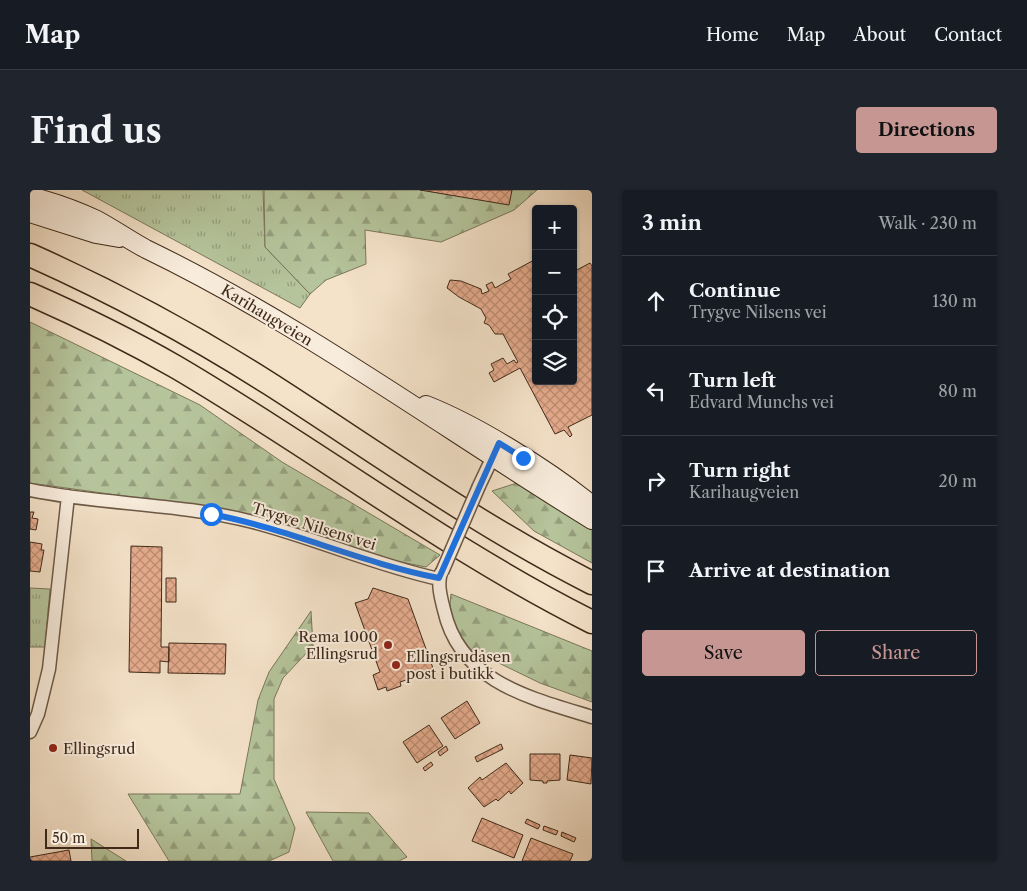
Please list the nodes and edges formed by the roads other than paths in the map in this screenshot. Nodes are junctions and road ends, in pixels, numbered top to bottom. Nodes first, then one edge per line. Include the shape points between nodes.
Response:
1 (35, 202) edge
2 (30, 255) edge
3 (30, 294) edge
4 (496, 450) junction
5 (30, 490) edge
6 (68, 496) junction
7 (592, 505) edge
8 (592, 520) edge
9 (440, 576) junction
10 (592, 583) edge
11 (592, 622) edge
12 (592, 717) edge
13 (30, 732) edge

1 - 4 main road, Karihaugveien via 99,221 127,240 253,305 402,396 431,418
2 - 10 highway via 112,294 229,358 507,537
3 - 11 highway via 96,324 183,371 452,544
4 - 7 main road, Karihaugveien via 569,487
4 - 8 main road, Karihaugveien
4 - 9 street, bridge
5 - 6 street, Trygve Nilsens vei
6 - 9 street, Trygve Nilsens vei via 253,522 384,565
6 - 13 street via 49,669
9 - 12 street via 450,631 476,668 501,684

